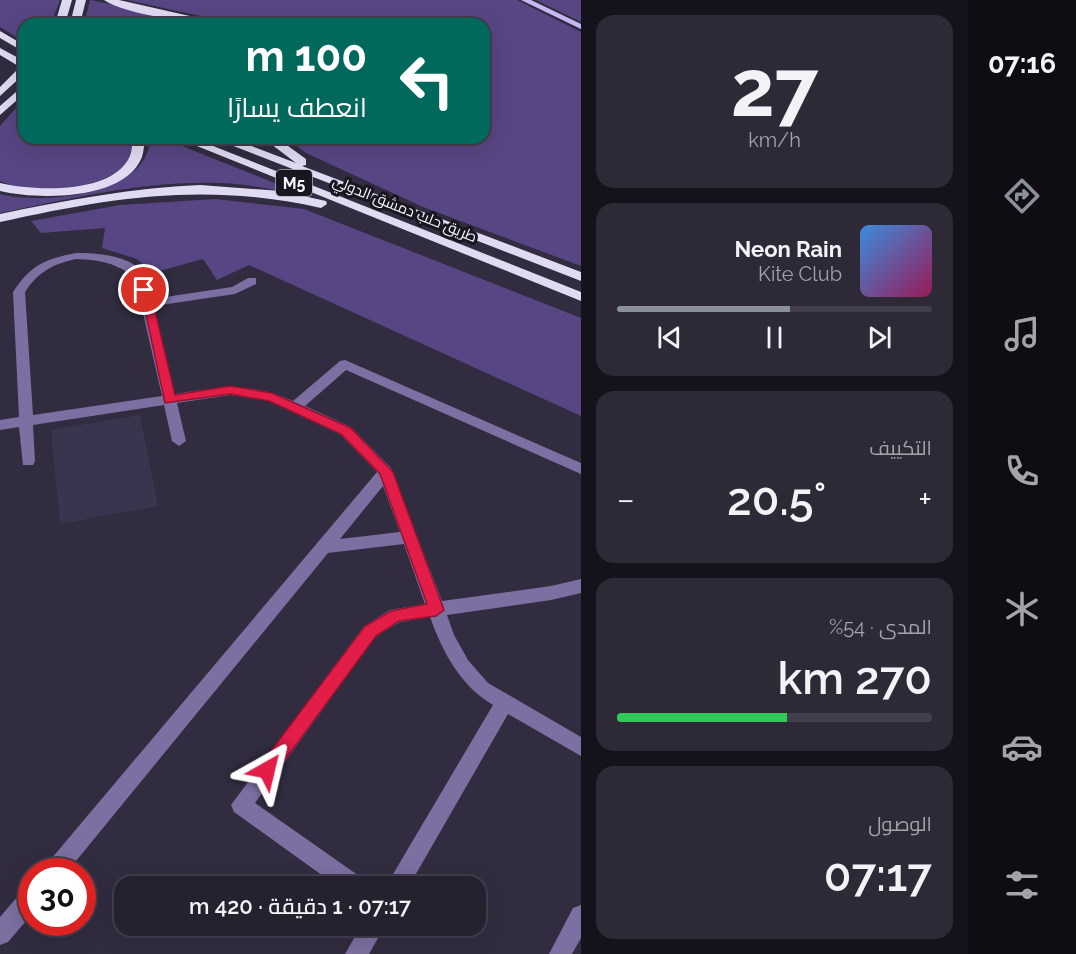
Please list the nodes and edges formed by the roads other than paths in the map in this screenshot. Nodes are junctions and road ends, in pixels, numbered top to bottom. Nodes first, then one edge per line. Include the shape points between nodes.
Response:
1 (67, 0) edge
2 (81, 0) edge
3 (109, 0) edge
4 (525, 0) edge
5 (62, 18) edge
6 (76, 18) edge
7 (187, 18) edge
8 (581, 27) edge
9 (0, 34) edge
10 (18, 45) edge
11 (0, 53) edge
12 (18, 63) edge
13 (18, 72) edge
14 (0, 93) edge
15 (18, 95) edge
16 (13, 100) junction
17 (0, 111) edge
18 (0, 117) edge
19 (139, 144) edge
20 (198, 144) edge
21 (234, 144) edge
22 (276, 144) edge
23 (0, 187) edge
24 (412, 214) junction
25 (0, 219) edge
26 (405, 227) junction
27 (581, 277) edge
28 (252, 281) dead end
29 (581, 297) edge
30 (147, 303) junction
31 (170, 400) junction
32 (295, 407) junction
33 (26, 422) junction
34 (0, 425) edge
35 (179, 441) dead end
36 (28, 461) dead end
37 (581, 469) edge
38 (386, 472) junction
39 (411, 537) junction
40 (324, 547) junction
41 (581, 586) edge
42 (436, 610) junction
43 (504, 704) junction
44 (581, 747) edge
45 (65, 858) edge
46 (340, 876) edge
47 (403, 876) edge
48 (18, 913) edge
49 (581, 916) edge
50 (0, 934) edge
51 (368, 936) edge
52 (356, 954) edge
53 (560, 954) edge

1 - 5 highway
2 - 6 highway
3 - 7 highway
4 - 8 main road
9 - 10 highway
11 - 12 highway
13 - 14 highway
15 - 16 highway
16 - 17 highway
16 - 18 highway
19 - 23 highway via 127,170 95,186 43,193
20 - 26 highway, طريق حلب دمشق الدولي / M5
21 - 24 highway, طريق حلب دمشق الدولي / M5
22 - 24 highway via 293,158
24 - 27 highway, M5
25 - 26 highway via 123,193 224,188 285,195
26 - 29 highway, طريق حلب دمشق الدولي / M5
28 - 30 street via 235,290
30 - 31 street
30 - 33 street via 141,277 131,267 113,259 76,256 56,261 32,275 20,288 18,298
31 - 32 street via 230,390 272,397
31 - 33 street
31 - 35 street
32 - 37 street via 345,364
32 - 38 street via 346,431
33 - 34 street
33 - 36 street
38 - 39 street
38 - 40 street
39 - 40 street
39 - 42 street
40 - 45 street
41 - 42 street
42 - 43 street via 462,666 482,689
42 - 46 street via 396,615 370,631 241,805
43 - 44 street
43 - 47 street
48 - 50 street
49 - 53 street
51 - 52 street

